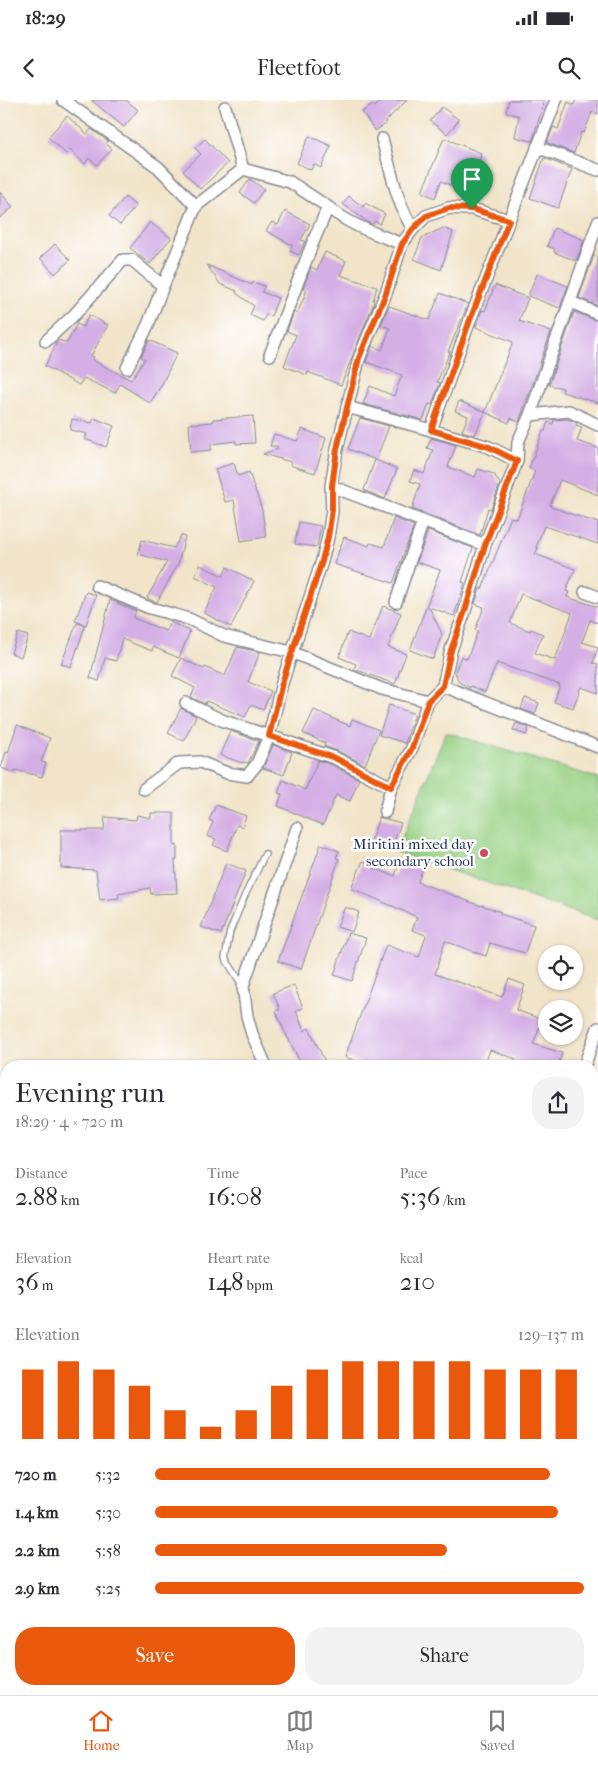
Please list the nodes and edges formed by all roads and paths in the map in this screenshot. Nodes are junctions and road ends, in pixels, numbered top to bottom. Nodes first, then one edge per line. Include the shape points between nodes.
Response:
1 (63, 100) edge
2 (556, 100) edge
3 (225, 107) dead end
4 (382, 139) dead end
5 (538, 147) junction
6 (243, 169) junction
7 (598, 170) edge
8 (196, 206) junction
9 (328, 207) junction
10 (509, 220) junction
11 (598, 222) edge
12 (413, 229) junction
13 (402, 244) junction
14 (163, 286) junction
15 (571, 302) junction
16 (598, 314) edge
17 (46, 341) dead end
18 (270, 355) dead end
19 (127, 368) dead end
20 (347, 408) junction
21 (530, 415) junction
22 (598, 425) edge
23 (431, 430) junction
24 (517, 461) junction
25 (332, 486) junction
26 (423, 521) junction
27 (485, 545) junction
28 (97, 586) dead end
29 (585, 592) dead end
30 (598, 596) edge
31 (396, 602) dead end
32 (291, 652) junction
33 (443, 686) junction
34 (428, 701) junction
35 (186, 703) dead end
36 (269, 736) junction
37 (598, 747) edge
38 (391, 787) junction
39 (144, 789) dead end
40 (385, 812) dead end
41 (297, 828) dead end
42 (265, 854) dead end
43 (243, 986) junction
44 (598, 1028) edge
45 (594, 1052) edge
46 (263, 1060) edge

1 - 8 street via 158,167
2 - 5 street
3 - 6 street
4 - 12 street via 398,197
5 - 7 street
5 - 10 street
6 - 8 street
6 - 9 street via 290,182
8 - 14 street
9 - 13 street via 352,223
9 - 18 street
10 - 12 street via 472,209 449,208 426,216
10 - 23 street
11 - 15 street
12 - 13 street
13 - 20 street via 359,358
14 - 17 street via 132,260 123,260
14 - 19 street
15 - 16 street
15 - 21 street
20 - 23 street
20 - 25 street
21 - 22 street via 569,411
21 - 24 street via 518,442
23 - 24 street via 489,447
24 - 27 street
25 - 26 street
25 - 32 street via 328,537
26 - 27 street
26 - 31 street
27 - 33 street via 451,650
28 - 32 street via 147,607 189,619 224,636
29 - 30 street
32 - 34 street via 382,689
32 - 36 street
33 - 34 street
33 - 37 street
34 - 38 street via 412,748
35 - 36 street via 224,721
36 - 38 street via 335,758
36 - 39 street via 257,764 247,776 227,773 200,762 179,764
38 - 40 street
41 - 43 street
42 - 43 lane via 244,894 224,958
43 - 46 street via 247,1016
44 - 45 street

